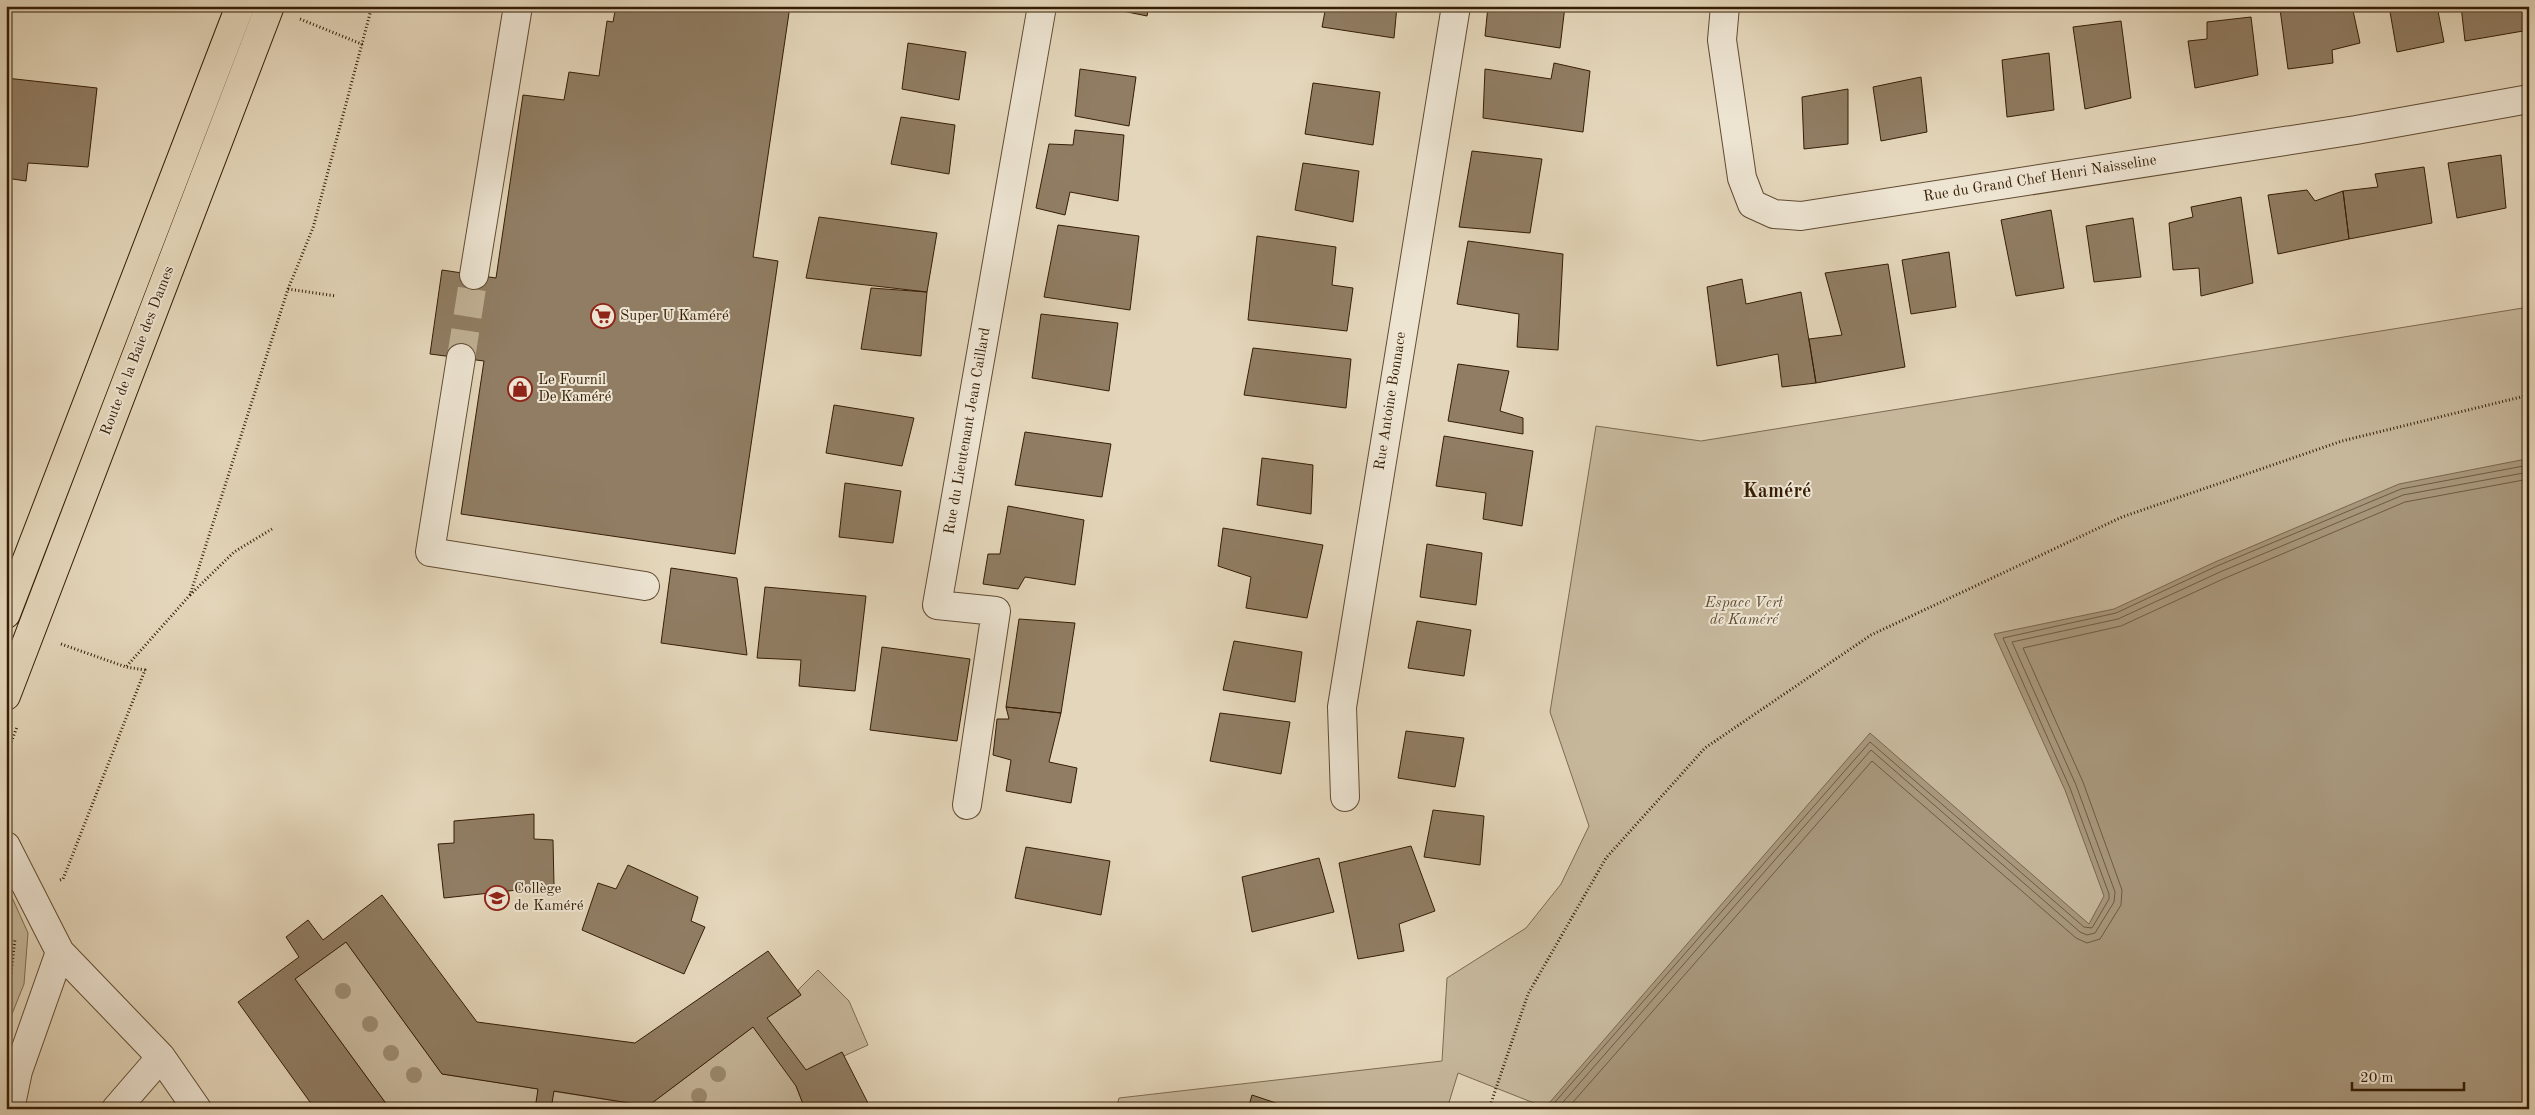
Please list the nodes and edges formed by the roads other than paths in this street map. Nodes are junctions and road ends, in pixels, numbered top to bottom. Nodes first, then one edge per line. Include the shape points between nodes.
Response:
1 (240, 6) edge
2 (270, 6) edge
3 (518, 6) edge
4 (1042, 6) edge
5 (1456, 6) edge
6 (1725, 6) edge
7 (2529, 99) edge
8 (474, 275) tunnel mouth
9 (460, 358) tunnel mouth
10 (645, 586) dead end
11 (6, 614) edge
12 (6, 696) edge
13 (1345, 797) dead end
14 (967, 805) dead end
15 (6, 846) edge
16 (60, 952) junction
17 (161, 1057) junction
18 (10, 1109) edge
19 (116, 1109) edge
20 (197, 1109) edge

1 - 11 main road, Route de la Baie des Dames
2 - 12 main road, Route de la Baie des Dames
3 - 8 street
4 - 14 street, Rue du Lieutenant Jean Caillard via 937,604 996,611
5 - 13 street, Rue Antoine Bonnace via 1342,707
6 - 7 street, Rue du Grand Chef Henri Naisseline via 1722,40 1742,178 1752,204 1774,214 1801,216 2356,130
9 - 10 street via 430,552
15 - 16 street
16 - 17 street
16 - 18 street via 18,1072
17 - 19 street
17 - 20 street

